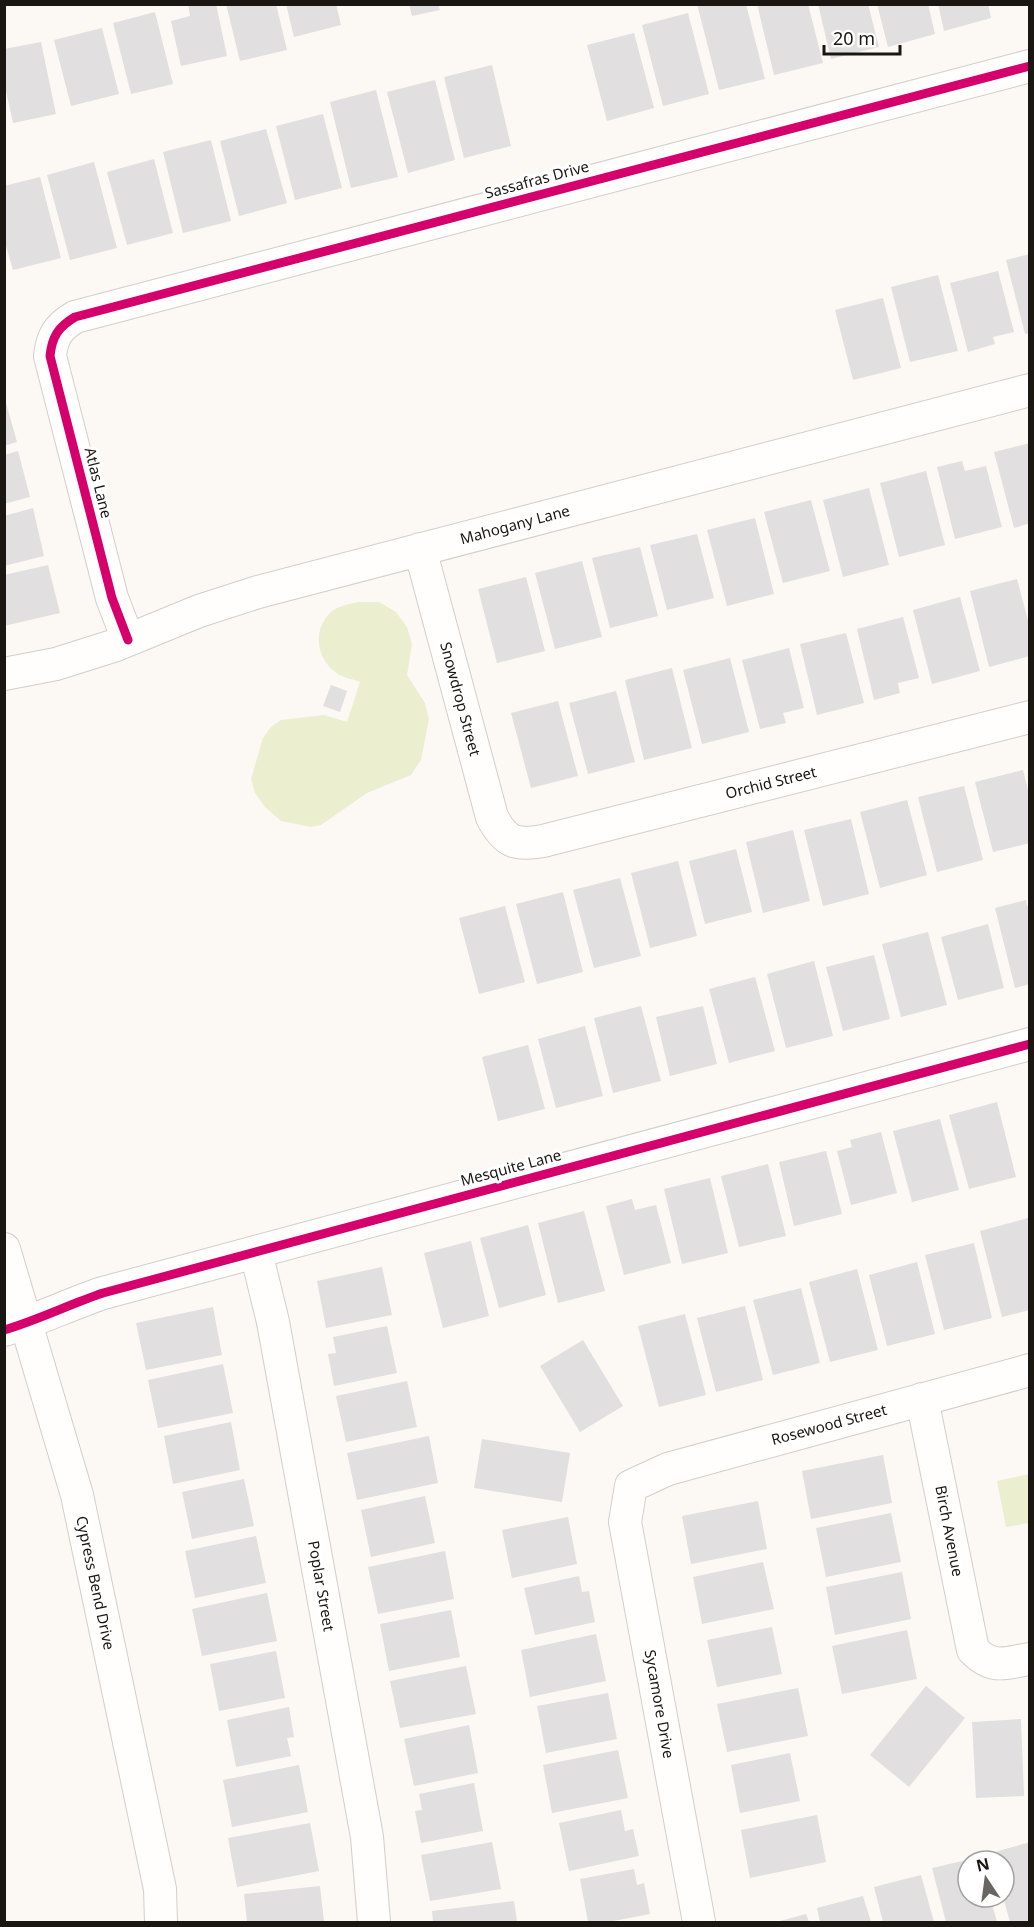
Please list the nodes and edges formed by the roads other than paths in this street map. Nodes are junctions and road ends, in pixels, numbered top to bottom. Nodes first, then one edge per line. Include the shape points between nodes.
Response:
1 (1029, 66) edge
2 (56, 332) joint
3 (1029, 390) edge
4 (420, 549) junction
5 (129, 640) junction
6 (4, 674) edge
7 (1029, 717) edge
8 (513, 842) joint
9 (1029, 1044) edge
10 (4, 1249) edge
11 (256, 1252) junction
12 (16, 1327) edge
13 (1029, 1370) edge
14 (922, 1399) junction
15 (631, 1486) joint
16 (1029, 1659) edge
17 (161, 1923) edge
18 (374, 1923) edge
19 (699, 1923) edge

1 - 2 street, Sassafras Drive via 75,317
2 - 5 street, Atlas Lane via 50,356 112,598
3 - 4 street, Mahogany Lane
4 - 5 street, Mahogany Lane via 198,610
4 - 8 street, Snowdrop Street via 492,817 500,833
5 - 6 street, Mahogany Lane via 56,664
7 - 8 street, Orchid Street via 543,842
9 - 11 street, Mesquite Lane
10 - 12 street, Cypress Bend Drive
11 - 12 street, Mesquite Lane via 103,1293
11 - 18 street, Poplar Street via 273,1322 367,1837
12 - 17 street, Cypress Bend Drive via 76,1495 160,1889
13 - 14 street, Rosewood Street
14 - 15 street, Rosewood Street via 668,1469
14 - 16 street, Birch Avenue via 973,1650 982,1660 993,1664
15 - 19 street, Sycamore Drive via 626,1522

